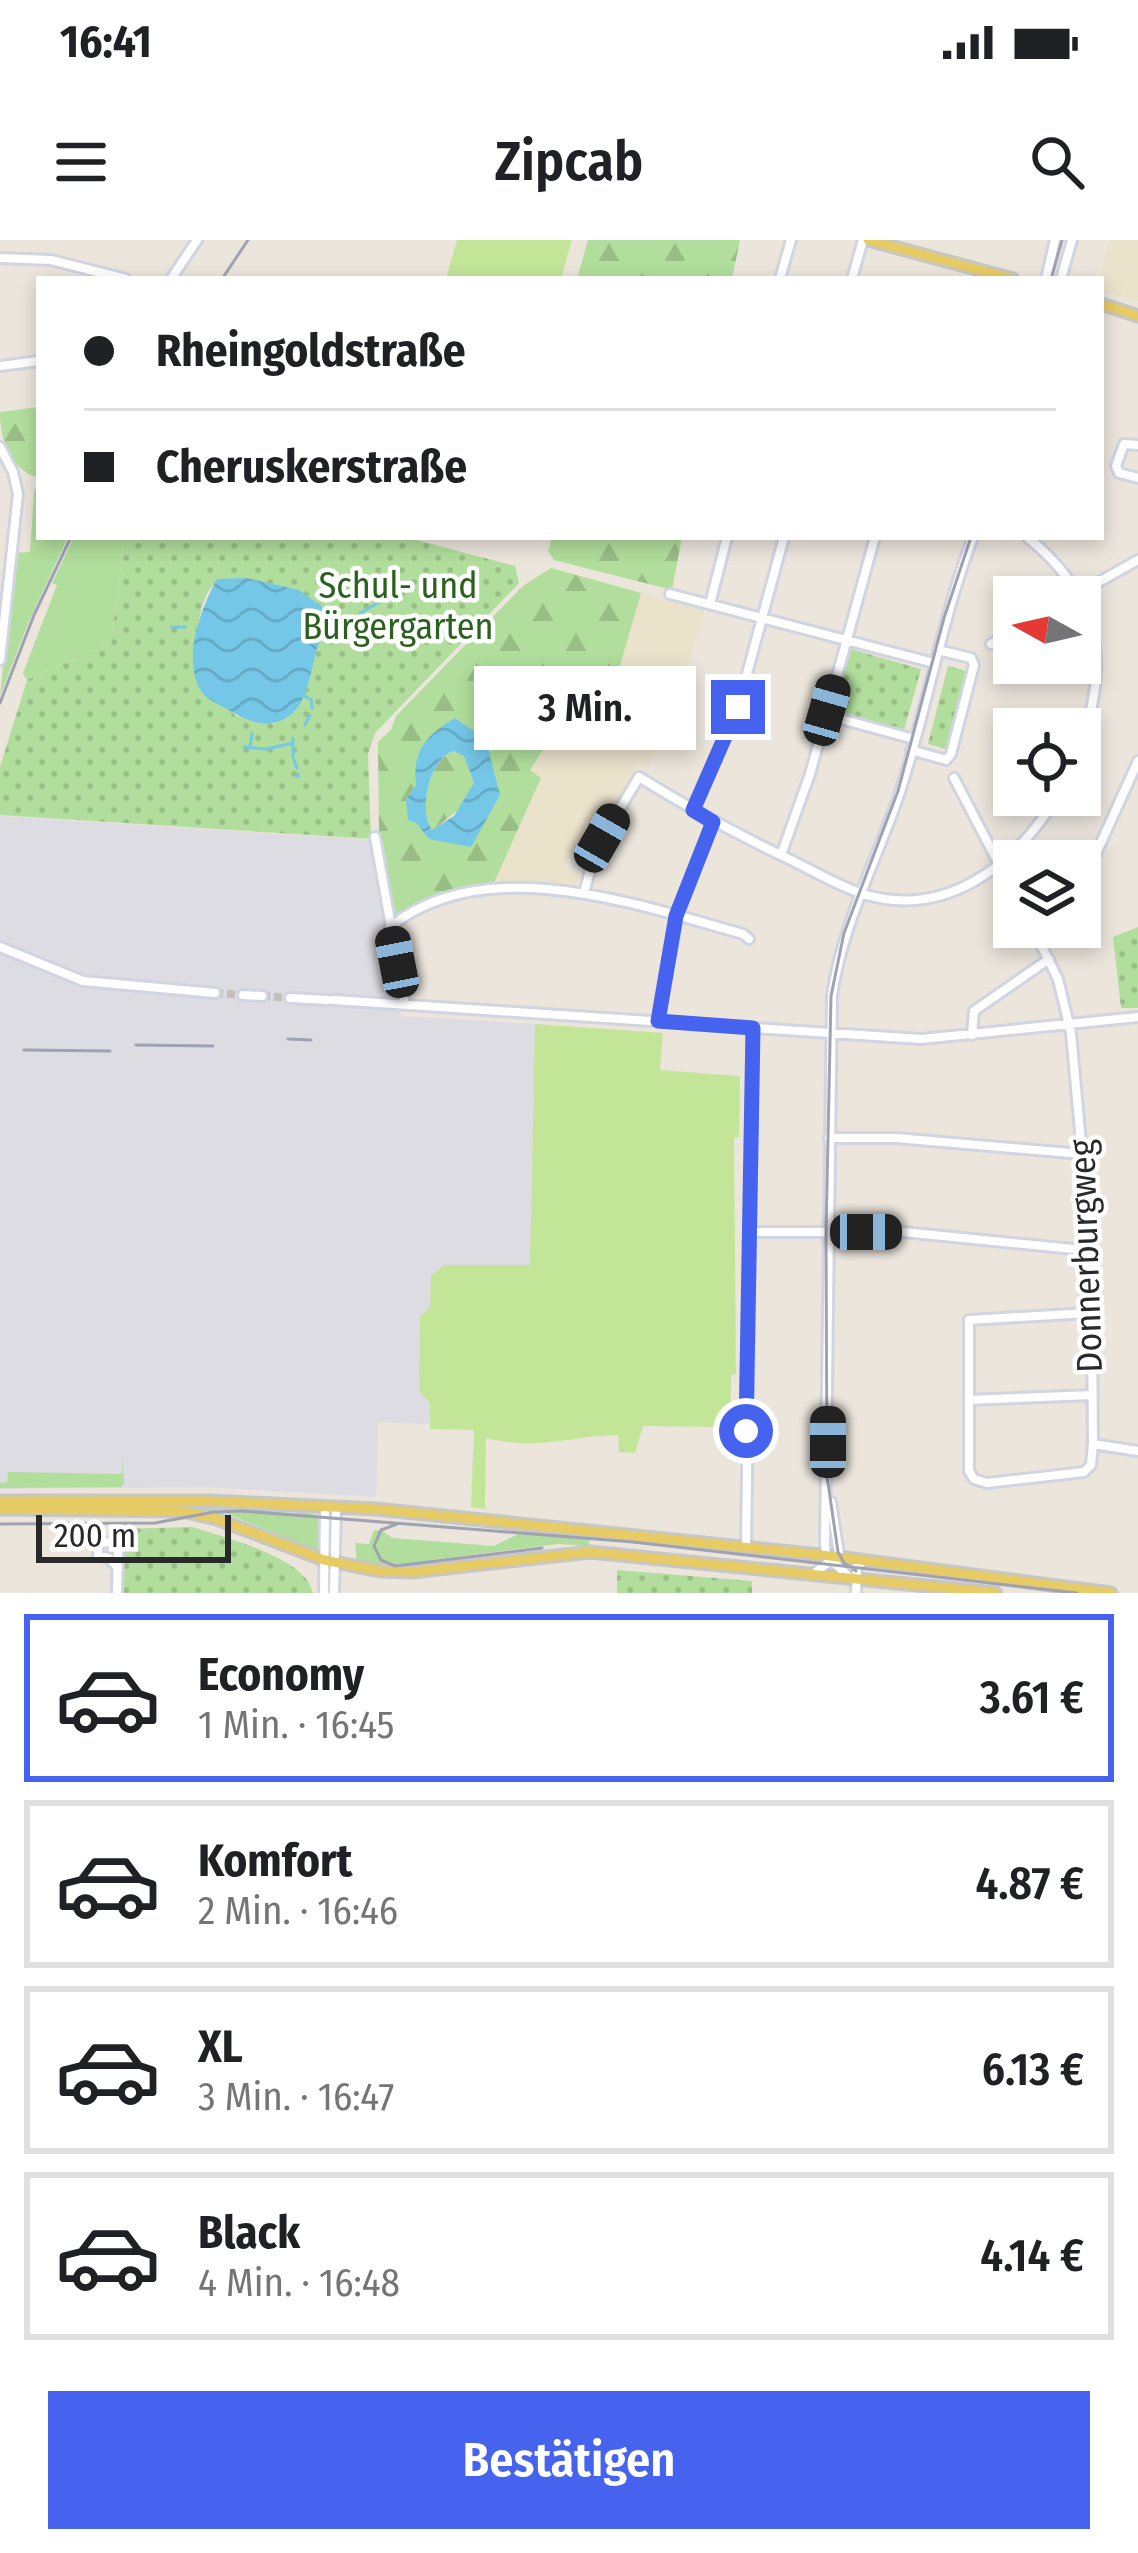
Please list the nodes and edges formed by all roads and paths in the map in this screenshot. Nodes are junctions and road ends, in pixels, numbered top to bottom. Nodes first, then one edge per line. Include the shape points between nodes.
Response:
1 (197, 240) edge
2 (791, 240) edge
3 (865, 240) edge
4 (1055, 240) edge
5 (1072, 240) edge
6 (0, 258) edge
7 (114, 276) edge
8 (173, 276) edge
9 (781, 276) edge
10 (854, 276) edge
11 (1002, 276) edge
12 (1047, 276) edge
13 (1062, 276) edge
14 (1104, 305) edge
15 (1138, 316) edge
16 (36, 361) edge
17 (0, 366) edge
18 (1138, 446) edge
19 (0, 447) edge
20 (1138, 478) edge
21 (726, 540) edge
22 (783, 540) edge
23 (873, 540) edge
24 (972, 540) edge
25 (1031, 540) edge
26 (1138, 560) edge
27 (1063, 576) edge
28 (1101, 581) edge
29 (670, 594) dead end
30 (710, 604) junction
31 (764, 618) junction
32 (847, 640) junction
33 (993, 643) edge
34 (938, 650) junction
35 (971, 658) junction
36 (0, 659) edge
37 (934, 663) junction
38 (826, 715) junction
39 (914, 739) junction
40 (911, 750) junction
41 (946, 760) junction
42 (1138, 761) edge
43 (693, 810) junction
44 (1043, 816) edge
45 (713, 822) junction
46 (375, 837) dead end
47 (1025, 840) edge
48 (1101, 843) edge
49 (993, 853) edge
50 (781, 855) junction
51 (993, 870) edge
52 (584, 893) junction
53 (861, 893) junction
54 (676, 916) junction
55 (390, 927) junction
56 (749, 939) dead end
57 (0, 947) edge
58 (1043, 948) edge
59 (1049, 959) junction
60 (215, 993) tunnel mouth
61 (243, 995) tunnel mouth
62 (262, 997) tunnel mouth
63 (290, 998) tunnel mouth
64 (405, 1005) junction
65 (1138, 1017) edge
66 (658, 1021) junction
67 (1069, 1024) junction
68 (753, 1028) junction
69 (831, 1032) junction
70 (972, 1034) junction
71 (830, 1138) junction
72 (1082, 1154) junction
73 (748, 1232) junction
74 (827, 1232) junction
75 (1084, 1250) junction
76 (1088, 1313) junction
77 (1092, 1395) junction
78 (968, 1400) junction
79 (1093, 1444) junction
80 (1138, 1451) edge
81 (213, 1501) junction
82 (0, 1505) edge
83 (331, 1508) junction
84 (236, 1526) junction
85 (598, 1534) junction
86 (746, 1548) junction
87 (579, 1551) junction
88 (832, 1558) junction
89 (864, 1560) junction
90 (330, 1562) junction
91 (118, 1568) dead end
92 (816, 1572) junction
93 (852, 1578) junction
94 (939, 1591) edge
95 (117, 1593) edge
96 (324, 1593) edge
97 (334, 1593) edge
98 (856, 1593) edge
99 (996, 1593) edge
100 (1111, 1593) edge

1 - 8 street
2 - 9 street
3 - 10 street
3 - 11 main road
4 - 12 street
5 - 13 street
6 - 7 street
14 - 15 main road
16 - 17 street
18 - 20 street via 1124,443 1117,466
19 - 36 street via 18,494
21 - 30 street
22 - 31 street
23 - 32 street
24 - 34 street
25 - 27 street
26 - 28 street
29 - 30 street
30 - 31 street
31 - 32 street
31 - 43 street
32 - 37 street
32 - 38 street
33 - 35 street
34 - 35 street
34 - 37 street
35 - 41 street
37 - 39 street
38 - 39 street
38 - 50 street
39 - 40 street
40 - 41 street
40 - 53 street
41 - 49 street
42 - 48 street
43 - 45 street
43 - 52 street via 639,777 596,848
44 - 47 street
45 - 50 street
45 - 54 street
46 - 55 street
50 - 53 street
51 - 53 street via 938,897
52 - 54 street
52 - 55 street via 471,893
53 - 69 street via 837,968
54 - 56 street
54 - 66 street
55 - 64 street
57 - 60 street via 82,981
58 - 59 street, Donnerburgweg
59 - 67 street, Donnerburgweg
59 - 70 street via 974,1012
61 - 62 street
63 - 64 street
64 - 66 street
65 - 67 street
66 - 68 street
67 - 70 street
67 - 72 street, Donnerburgweg
68 - 69 street
68 - 73 street
69 - 70 street
69 - 71 street
71 - 72 street
71 - 74 street
72 - 75 street, Donnerburgweg
73 - 74 street
73 - 86 street
74 - 75 street
74 - 88 street
75 - 76 street, Donnerburgweg
76 - 77 street, Donnerburgweg
76 - 78 street via 971,1318
77 - 78 street
77 - 79 street, Donnerburgweg
78 - 79 street, Donnerburgweg via 970,1476 979,1481 1089,1470
79 - 80 street
81 - 82 main road
81 - 83 main road
81 - 84 street
82 - 84 main road via 160,1509
83 - 85 main road
83 - 90 street
84 - 90 main road
85 - 86 main road
85 - 87 street via 593,1548
86 - 88 main road
87 - 90 main road via 412,1572
87 - 92 main road
88 - 89 main road
88 - 92 street
88 - 93 street
89 - 93 street
89 - 100 main road
90 - 96 street
90 - 97 street
91 - 95 street
92 - 93 main road
93 - 94 main road
93 - 98 street
94 - 99 main road

